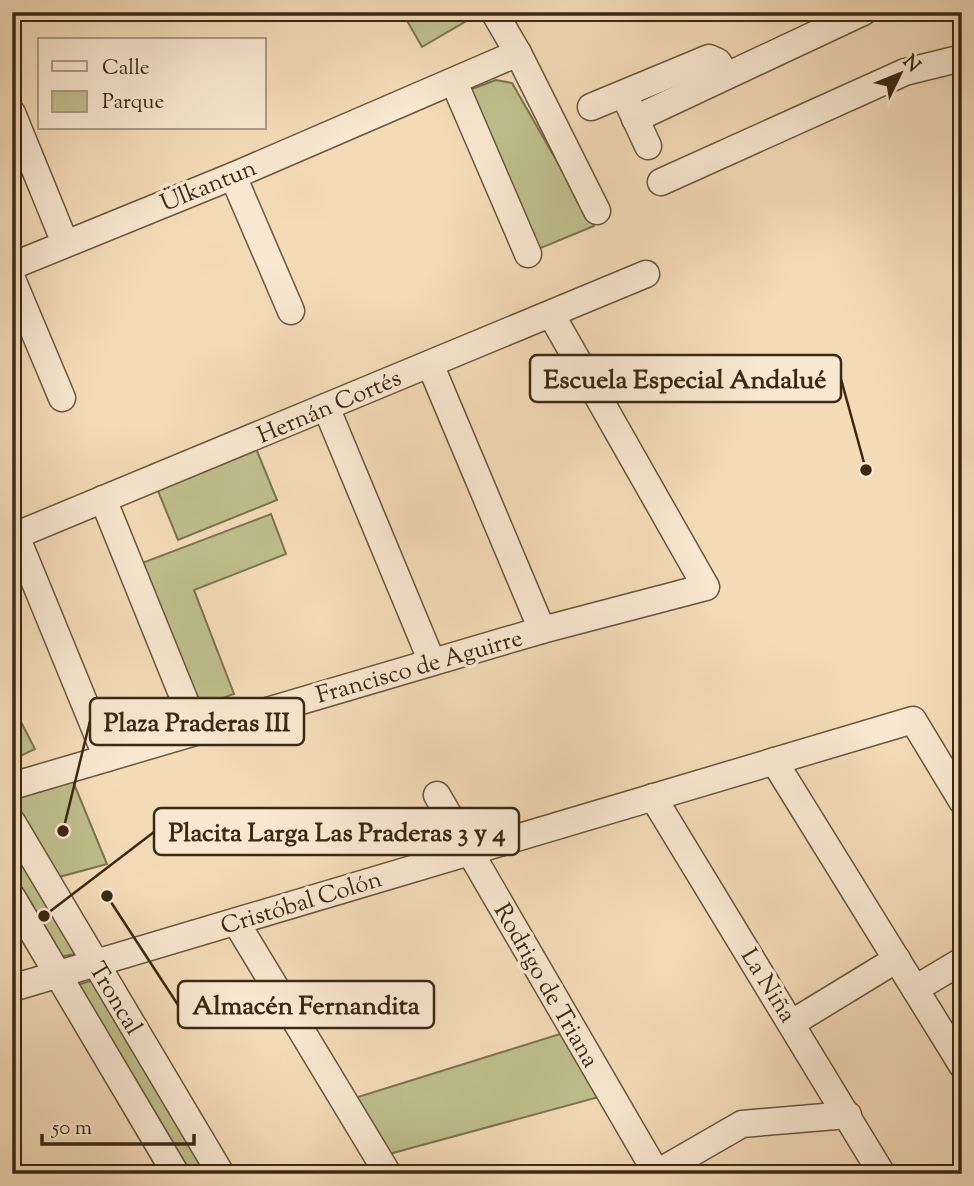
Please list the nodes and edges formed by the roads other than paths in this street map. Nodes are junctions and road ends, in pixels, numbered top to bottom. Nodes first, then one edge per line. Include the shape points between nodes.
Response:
1 (494, 12) edge
2 (863, 12) edge
3 (518, 53) junction
4 (962, 58) edge
5 (726, 76) junction
6 (454, 82) junction
7 (624, 93) junction
8 (591, 107) dead end
9 (12, 113) edge
10 (635, 119) junction
11 (648, 146) dead end
12 (233, 176) junction
13 (661, 182) dead end
14 (597, 211) dead end
15 (65, 243) junction
16 (528, 254) dead end
17 (12, 265) edge
18 (646, 274) dead end
19 (12, 279) edge
20 (291, 311) dead end
21 (551, 314) junction
22 (429, 364) junction
23 (62, 398) dead end
24 (326, 407) junction
25 (103, 499) junction
26 (14, 536) edge
27 (542, 630) junction
28 (432, 662) junction
29 (197, 731) junction
30 (107, 758) junction
31 (774, 761) junction
32 (12, 786) edge
33 (437, 795) dead end
34 (653, 797) junction
35 (962, 801) edge
36 (12, 822) edge
37 (469, 852) junction
38 (12, 897) edge
39 (236, 922) junction
40 (897, 958) junction
41 (962, 961) edge
42 (96, 963) junction
43 (58, 975) junction
44 (12, 988) edge
45 (915, 989) junction
46 (792, 1023) junction
47 (962, 1065) edge
48 (848, 1115) junction
49 (657, 1173) edge
50 (176, 1174) edge
51 (221, 1174) edge
52 (388, 1174) edge
53 (882, 1174) edge

1 - 3 street
2 - 5 street
3 - 6 street, Ülkantun
3 - 14 street
4 - 13 street via 905,72
5 - 7 street via 718,62 709,58
5 - 10 street
6 - 12 street, Ülkantun
6 - 16 street
7 - 8 street
7 - 10 street
9 - 15 street
10 - 11 street
12 - 15 street, Ülkantun
12 - 20 street
15 - 17 street, Ülkantun
18 - 21 street, Hernán Cortés
19 - 23 street
21 - 22 street, Hernán Cortés
21 - 27 street, Francisco de Aguirre via 706,587
22 - 24 street, Hernán Cortés
22 - 27 street
24 - 25 street, Hernán Cortés
24 - 28 street
25 - 26 street, Hernán Cortés
25 - 29 street
26 - 30 street
27 - 28 street, Francisco de Aguirre
28 - 29 street, Francisco de Aguirre
29 - 30 street, Francisco de Aguirre
30 - 32 street, Francisco de Aguirre
31 - 34 street, Cristóbal Colón
31 - 35 street, Cristóbal Colón via 913,720
31 - 40 street
33 - 37 street, Rodrigo de Triana
34 - 37 street, Cristóbal Colón
34 - 46 street, La Niña
36 - 42 street, Troncal
37 - 39 street, Cristóbal Colón
37 - 49 street, Rodrigo de Triana
38 - 43 street, Troncal
39 - 42 street, Cristóbal Colón
39 - 52 street
40 - 45 street
40 - 46 street
41 - 45 street
42 - 43 street, Cristóbal Colón
42 - 51 street, Troncal
43 - 44 street, Cristóbal Colón
43 - 50 street, Troncal
45 - 47 street
46 - 48 street, La Niña
48 - 49 street via 742,1124
48 - 53 street, La Niña

